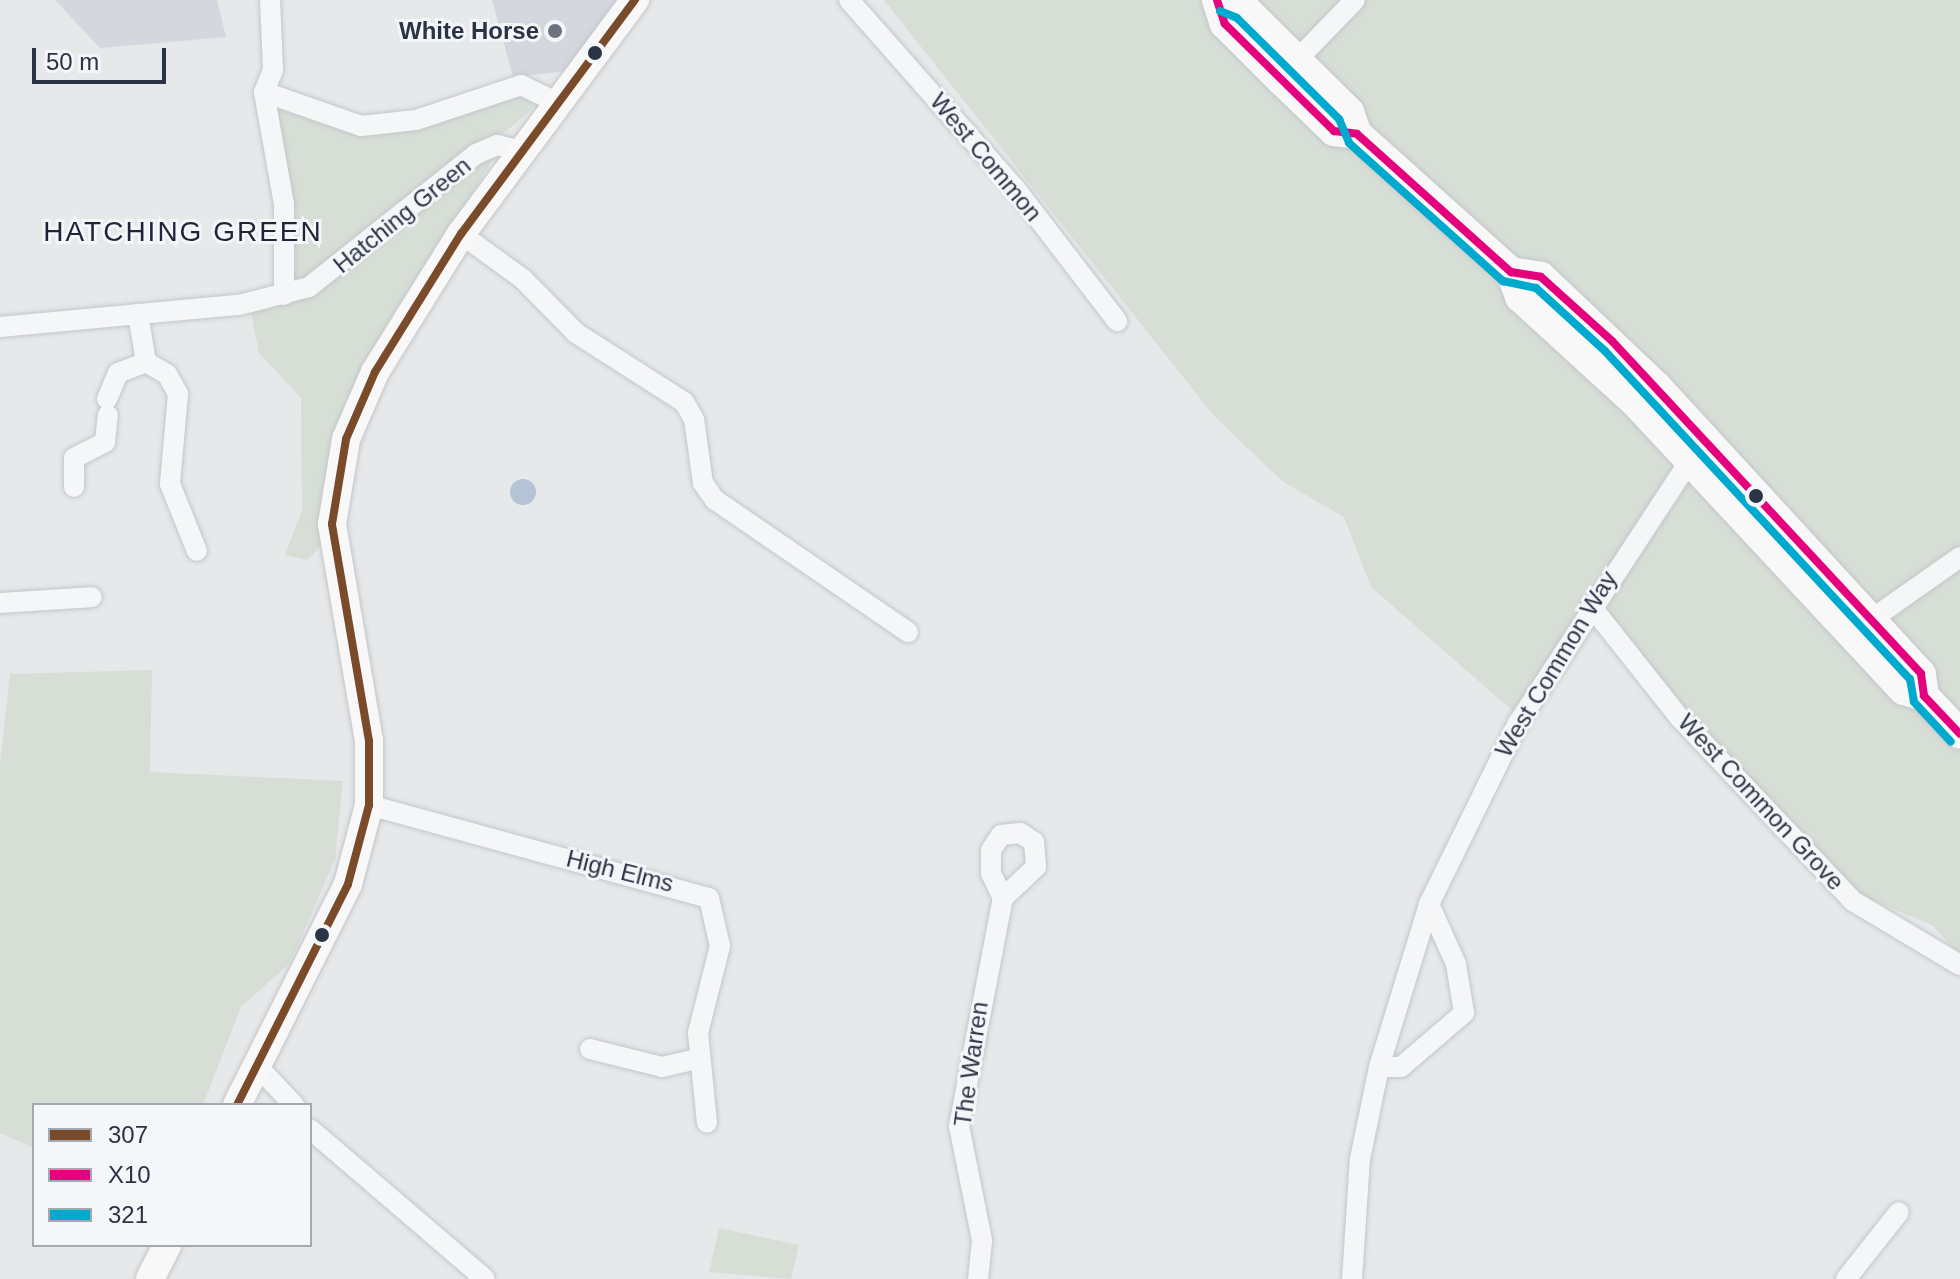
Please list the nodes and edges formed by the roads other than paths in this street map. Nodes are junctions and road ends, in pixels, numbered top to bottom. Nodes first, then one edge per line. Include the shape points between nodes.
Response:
1 (270, 0) edge
2 (635, 0) edge
3 (849, 0) edge
4 (1217, 0) edge
5 (1224, 0) edge
6 (1355, 0) edge
7 (1288, 69) junction
8 (264, 92) junction
9 (556, 102) junction
10 (521, 151) junction
11 (461, 234) junction
12 (284, 295) junction
13 (138, 314) junction
14 (1117, 321) dead end
15 (0, 327) edge
16 (146, 362) junction
17 (1698, 449) junction
18 (74, 487) dead end
19 (197, 551) dead end
20 (1960, 557) edge
21 (92, 597) dead end
22 (0, 603) edge
23 (1591, 606) junction
24 (1860, 628) junction
25 (908, 632) dead end
26 (1960, 734) edge
27 (369, 805) junction
28 (1003, 898) dead end
29 (1429, 904) junction
30 (1960, 965) edge
31 (590, 1049) dead end
32 (697, 1059) junction
33 (257, 1066) junction
34 (1379, 1067) junction
35 (238, 1103) edge
36 (292, 1103) edge
37 (707, 1123) dead end
38 (312, 1131) edge
39 (1899, 1212) dead end
40 (166, 1247) edge
41 (150, 1279) edge
42 (485, 1279) edge
43 (978, 1279) edge
44 (1352, 1279) edge
45 (1846, 1279) edge

1 - 8 street via 273,70
2 - 9 main road
3 - 14 street, West Common via 1015,188
4 - 7 main road via 1225,24
5 - 7 main road via 1244,8
6 - 7 street
7 - 17 main road via 1334,131 1357,134 1511,272 1520,297
8 - 9 street via 361,126 416,120 521,85
8 - 12 street via 284,204
9 - 10 main road
10 - 11 main road
10 - 12 street, Hatching Green via 497,145 476,154 324,280
11 - 25 street via 523,279 576,333 684,402 694,419 703,483 715,500
11 - 27 main road via 375,372 346,439 335,490 334,555 369,741
12 - 13 street, Hatching Green
13 - 15 street, Hatching Green
13 - 16 street
16 - 18 street via 118,373 105,442 74,458
16 - 19 street via 167,374 178,394 170,484
17 - 23 street, West Common Way
17 - 24 main road
20 - 24 street
21 - 22 street
23 - 29 street, West Common Way via 1511,736
23 - 30 street, West Common Grove via 1679,717 1853,901
24 - 26 main road via 1904,690 1924,696
27 - 32 street, High Elms via 701,892 714,912 720,946
27 - 33 main road via 348,884
28 - 43 street, The Warren via 959,1126 982,1240
29 - 34 street, West Common Way
29 - 34 street via 1456,964 1464,1013 1401,1067
31 - 32 street via 662,1067
32 - 37 street, High Elms via 708,1089
33 - 35 main road
33 - 36 street
34 - 44 street, West Common Way via 1360,1159
38 - 42 street
39 - 45 street
40 - 41 main road

